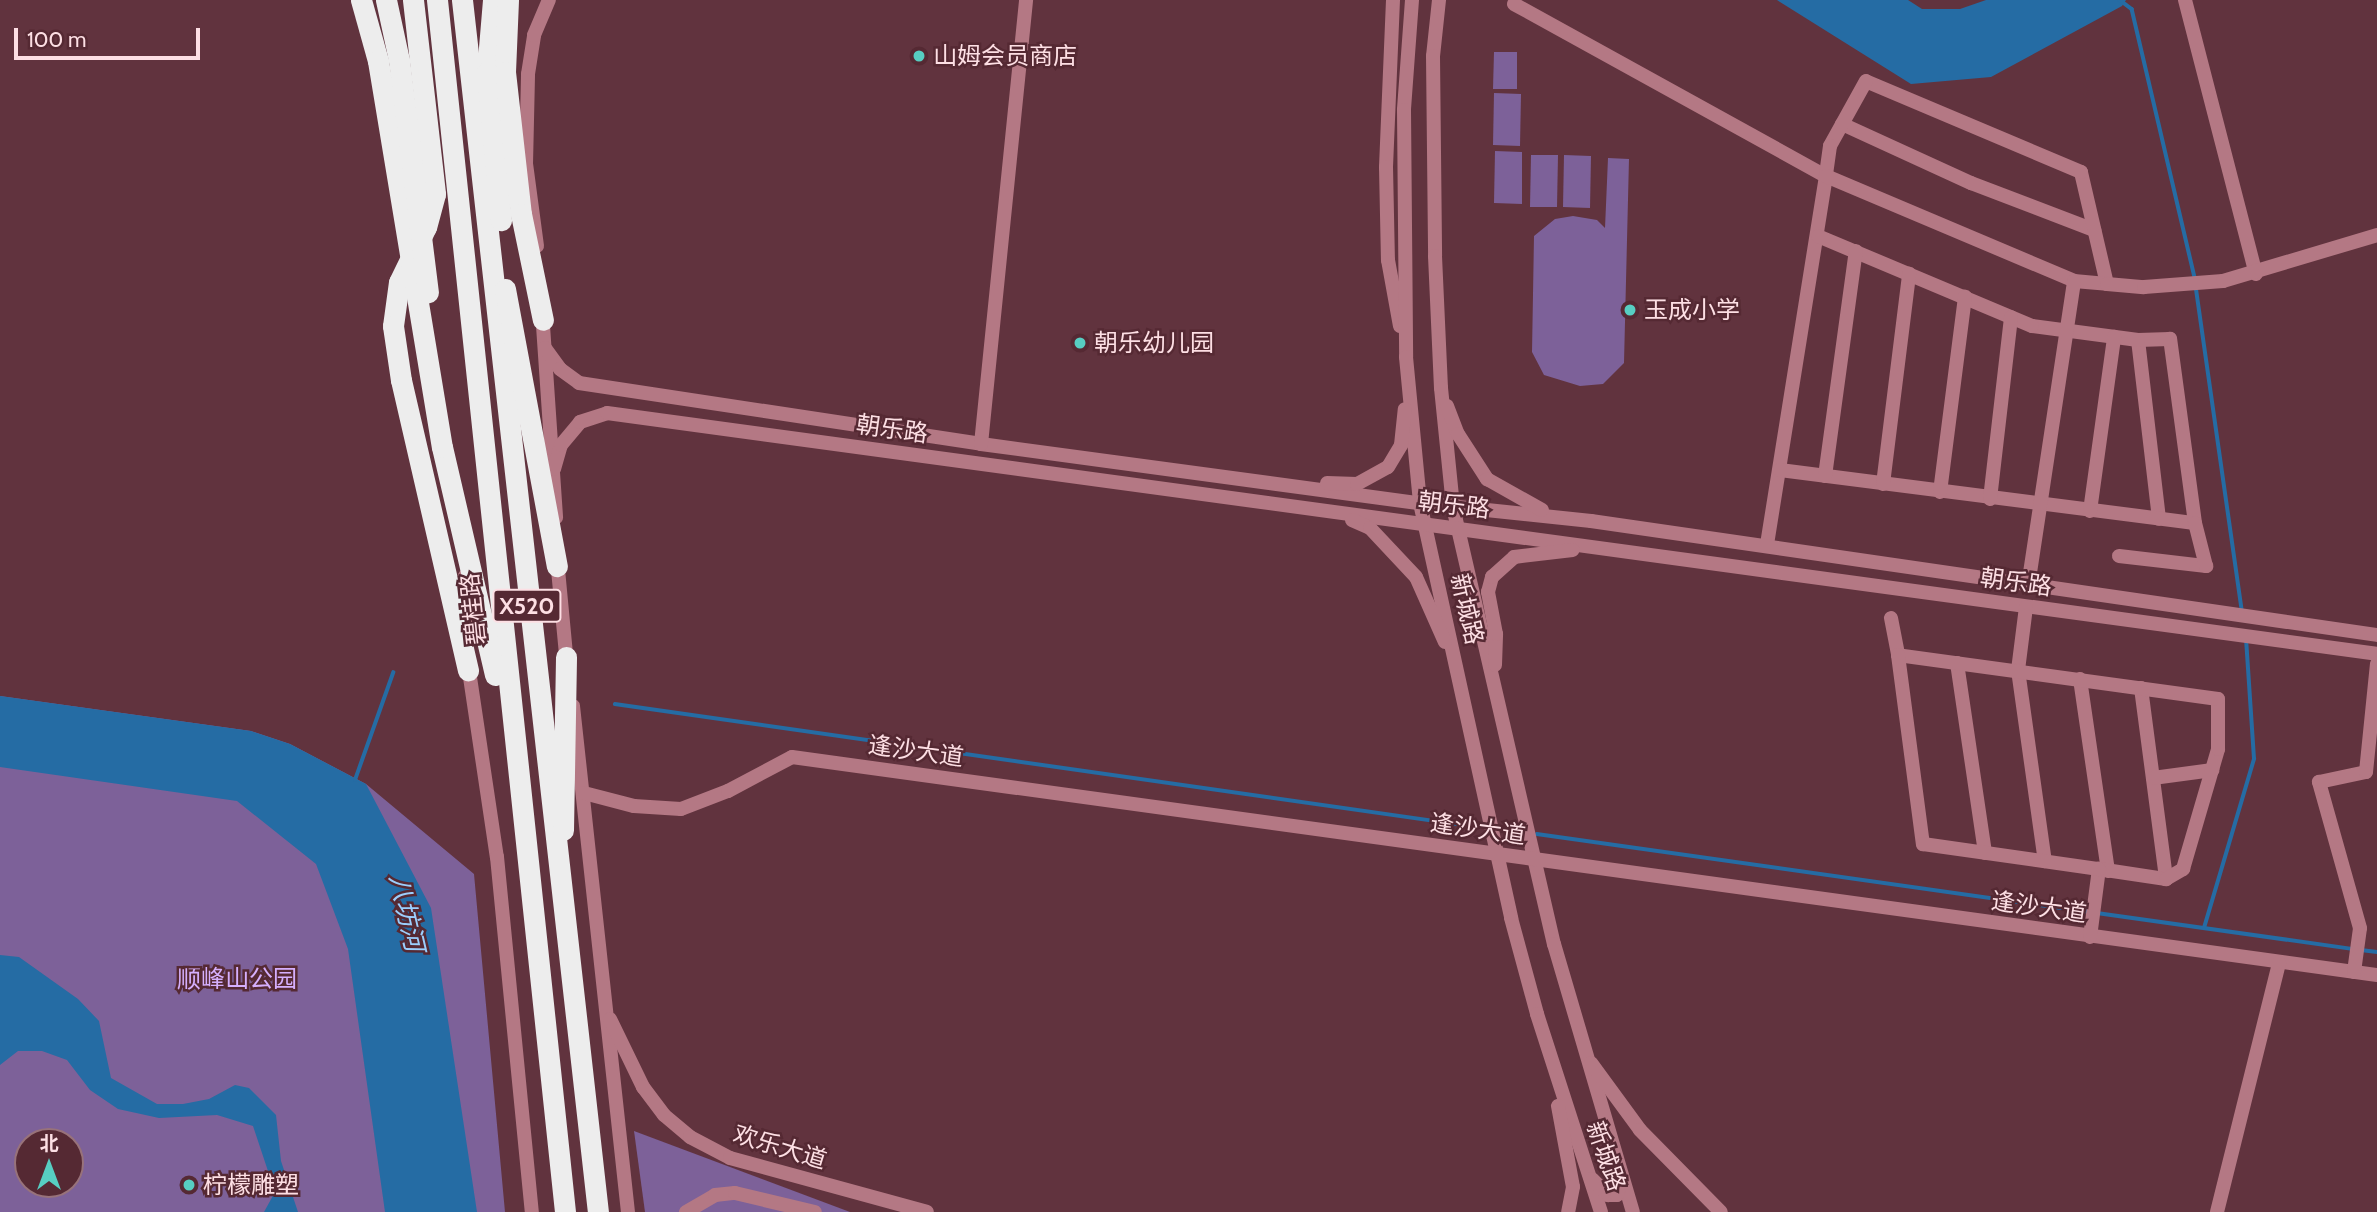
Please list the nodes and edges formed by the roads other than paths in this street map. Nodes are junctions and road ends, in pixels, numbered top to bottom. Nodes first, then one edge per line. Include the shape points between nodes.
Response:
1 (361, 0) edge
2 (386, 0) edge
3 (413, 0) edge
4 (437, 0) edge
5 (462, 0) edge
6 (493, 0) edge
7 (508, 0) edge
8 (549, 0) edge
9 (1026, 0) edge
10 (1394, 0) edge
11 (1412, 0) edge
12 (1438, 0) edge
13 (2185, 0) edge
14 (1514, 4) dead end
15 (1842, 124) junction
16 (1826, 176) junction
17 (484, 193) junction
18 (2094, 230) junction
19 (2377, 235) edge
20 (1818, 236) junction
21 (1856, 251) junction
22 (1909, 274) junction
23 (2256, 274) junction
24 (2074, 281) junction
25 (2107, 284) junction
26 (1965, 297) junction
27 (510, 309) junction
28 (2011, 317) junction
29 (543, 320) junction
30 (2066, 332) junction
31 (2114, 337) junction
32 (2138, 340) junction
33 (545, 348) junction
34 (1407, 366) junction
35 (1441, 388) junction
36 (653, 394) junction
37 (650, 419) junction
38 (981, 444) junction
39 (446, 445) junction
40 (554, 469) junction
41 (1780, 470) junction
42 (1825, 476) junction
43 (1272, 484) junction
44 (1883, 484) junction
45 (1940, 492) junction
46 (1990, 499) junction
47 (1420, 503) junction
48 (2040, 506) junction
49 (1453, 507) junction
50 (1335, 512) junction
51 (2091, 512) junction
52 (2159, 519) junction
53 (1591, 521) junction
54 (2195, 523) junction
55 (1425, 525) junction
56 (1457, 529) junction
57 (463, 540) junction
58 (1767, 545) junction
59 (1595, 546) junction
60 (2119, 556) dead end
61 (557, 566) junction
62 (2028, 586) junction
63 (2026, 607) junction
64 (1891, 618) dead end
65 (2377, 635) edge
66 (2377, 654) edge
67 (1898, 655) junction
68 (566, 657) junction
69 (1957, 663) junction
70 (2377, 664) edge
71 (468, 670) junction
72 (2018, 670) junction
73 (1458, 674) junction
74 (2080, 679) junction
75 (1493, 681) junction
76 (2141, 688) junction
77 (2374, 721) edge
78 (516, 766) junction
79 (2213, 770) junction
80 (2372, 773) edge
81 (2153, 778) junction
82 (584, 793) junction
83 (1985, 853) junction
84 (1498, 855) junction
85 (1536, 860) junction
86 (2045, 862) junction
87 (2104, 870) junction
88 (2166, 879) junction
89 (562, 916) junction
90 (2090, 932) junction
91 (2279, 963) junction
92 (2355, 968) junction
93 (2377, 975) edge
94 (605, 1010) junction
95 (1548, 1050) junction
96 (1586, 1055) junction
97 (1588, 1175) junction
98 (1622, 1178) junction
99 (532, 1212) edge
100 (565, 1212) edge
101 (598, 1212) edge
102 (628, 1212) edge
103 (687, 1212) edge
104 (815, 1212) edge
105 (927, 1212) edge
106 (1568, 1212) edge
107 (1601, 1212) edge
108 (1633, 1212) edge
109 (1721, 1212) edge
110 (2217, 1212) edge

1 - 39 highway, bridge via 378,61
2 - 39 highway, bridge via 399,60
3 - 71 highway via 435,194 426,227 399,282 393,326 401,380
4 - 78 highway, 碧桂路 / X520
5 - 17 highway, X520
6 - 27 highway via 487,72
7 - 29 highway via 507,84 521,214
8 - 29 street via 534,34 528,74 526,164
9 - 38 street
10 - 34 street via 1386,167 1388,260
11 - 34 street, 新城路 via 1405,110
12 - 35 street, 新城路 via 1433,56
13 - 23 street
14 - 16 street
15 - 16 street via 1830,146
15 - 18 street via 1971,183
15 - 18 street via 1866,82 1891,92 2081,172
16 - 20 street
16 - 24 street
17 - 27 highway
17 - 89 highway, X520
18 - 25 street
19 - 23 street
20 - 21 street
20 - 41 street
21 - 22 street
21 - 42 street
22 - 26 street
22 - 44 street
23 - 25 street via 2165,285
24 - 25 street
24 - 30 street
26 - 28 street
26 - 45 street
27 - 61 highway
28 - 30 street
28 - 46 street
29 - 33 street
30 - 31 street
30 - 48 street
31 - 32 street
31 - 51 street
32 - 52 street
32 - 54 street via 2169,339
33 - 36 street, 朝乐路 via 560,369 579,383
33 - 40 street
34 - 43 street via 1401,445 1388,467 1357,484
34 - 47 street, 新城路
35 - 49 street, 新城路
35 - 53 street via 1458,434 1487,480 1531,508
36 - 37 street via 629,396 626,402 629,409
36 - 38 street, 朝乐路
37 - 40 street, 朝乐路 via 607,413 580,422 561,445
37 - 50 street, 朝乐路
38 - 43 street, 朝乐路
39 - 57 highway
40 - 61 street
41 - 42 street
41 - 58 street
42 - 44 street
43 - 47 street, 朝乐路
44 - 45 street
45 - 46 street
46 - 48 street
47 - 49 street, 朝乐路
47 - 55 street, 新城路
48 - 51 street
48 - 62 street
49 - 53 street, 朝乐路
49 - 56 street, 新城路
50 - 55 street, 朝乐路
50 - 73 street via 1370,528 1416,577
51 - 52 street
52 - 54 street
53 - 58 street, 朝乐路
54 - 60 street via 2206,566
55 - 56 street, 朝乐路
55 - 73 street, 新城路
56 - 59 street, 朝乐路
56 - 75 street, 新城路
57 - 71 street
57 - 78 highway
58 - 62 street, 朝乐路
59 - 63 street, 朝乐路
59 - 75 street via 1530,552 1499,568 1488,592 1496,634
61 - 68 street
62 - 65 street, 朝乐路
63 - 66 street, 朝乐路
63 - 72 street
64 - 67 street
67 - 69 street
67 - 83 street via 1923,844
68 - 82 street
68 - 89 highway
69 - 72 street
69 - 83 street
70 - 77 street
71 - 99 street via 497,857
72 - 74 street
72 - 86 street
73 - 84 street, 新城路
74 - 76 street
74 - 87 street
75 - 85 street, 新城路
76 - 79 street via 2218,699 2218,749
76 - 81 street
77 - 80 street
78 - 100 highway, 碧桂路 / X520
79 - 81 street
79 - 88 street via 2183,869
80 - 92 street via 2319,782 2359,937
81 - 88 street
82 - 84 street, 逢沙大道 via 634,806 681,809 728,791 792,757
82 - 94 street
83 - 86 street
84 - 85 street, 逢沙大道
84 - 95 street, 新城路
85 - 90 street, 逢沙大道
85 - 96 street, 新城路
86 - 87 street
87 - 88 street
87 - 90 street
89 - 101 highway, X520
90 - 91 street, 逢沙大道
91 - 92 street, 逢沙大道
91 - 110 street
92 - 93 street, 逢沙大道
94 - 102 street
94 - 105 street, 欢乐大道 via 643,1087 664,1115 690,1137 730,1158
95 - 97 street, 新城路
95 - 106 street via 1573,1187
96 - 98 street, 新城路
96 - 109 street via 1640,1130
97 - 98 street via 1608,1195 1617,1195
97 - 107 street, 新城路
98 - 108 street, 新城路
103 - 104 street via 715,1195 735,1193

